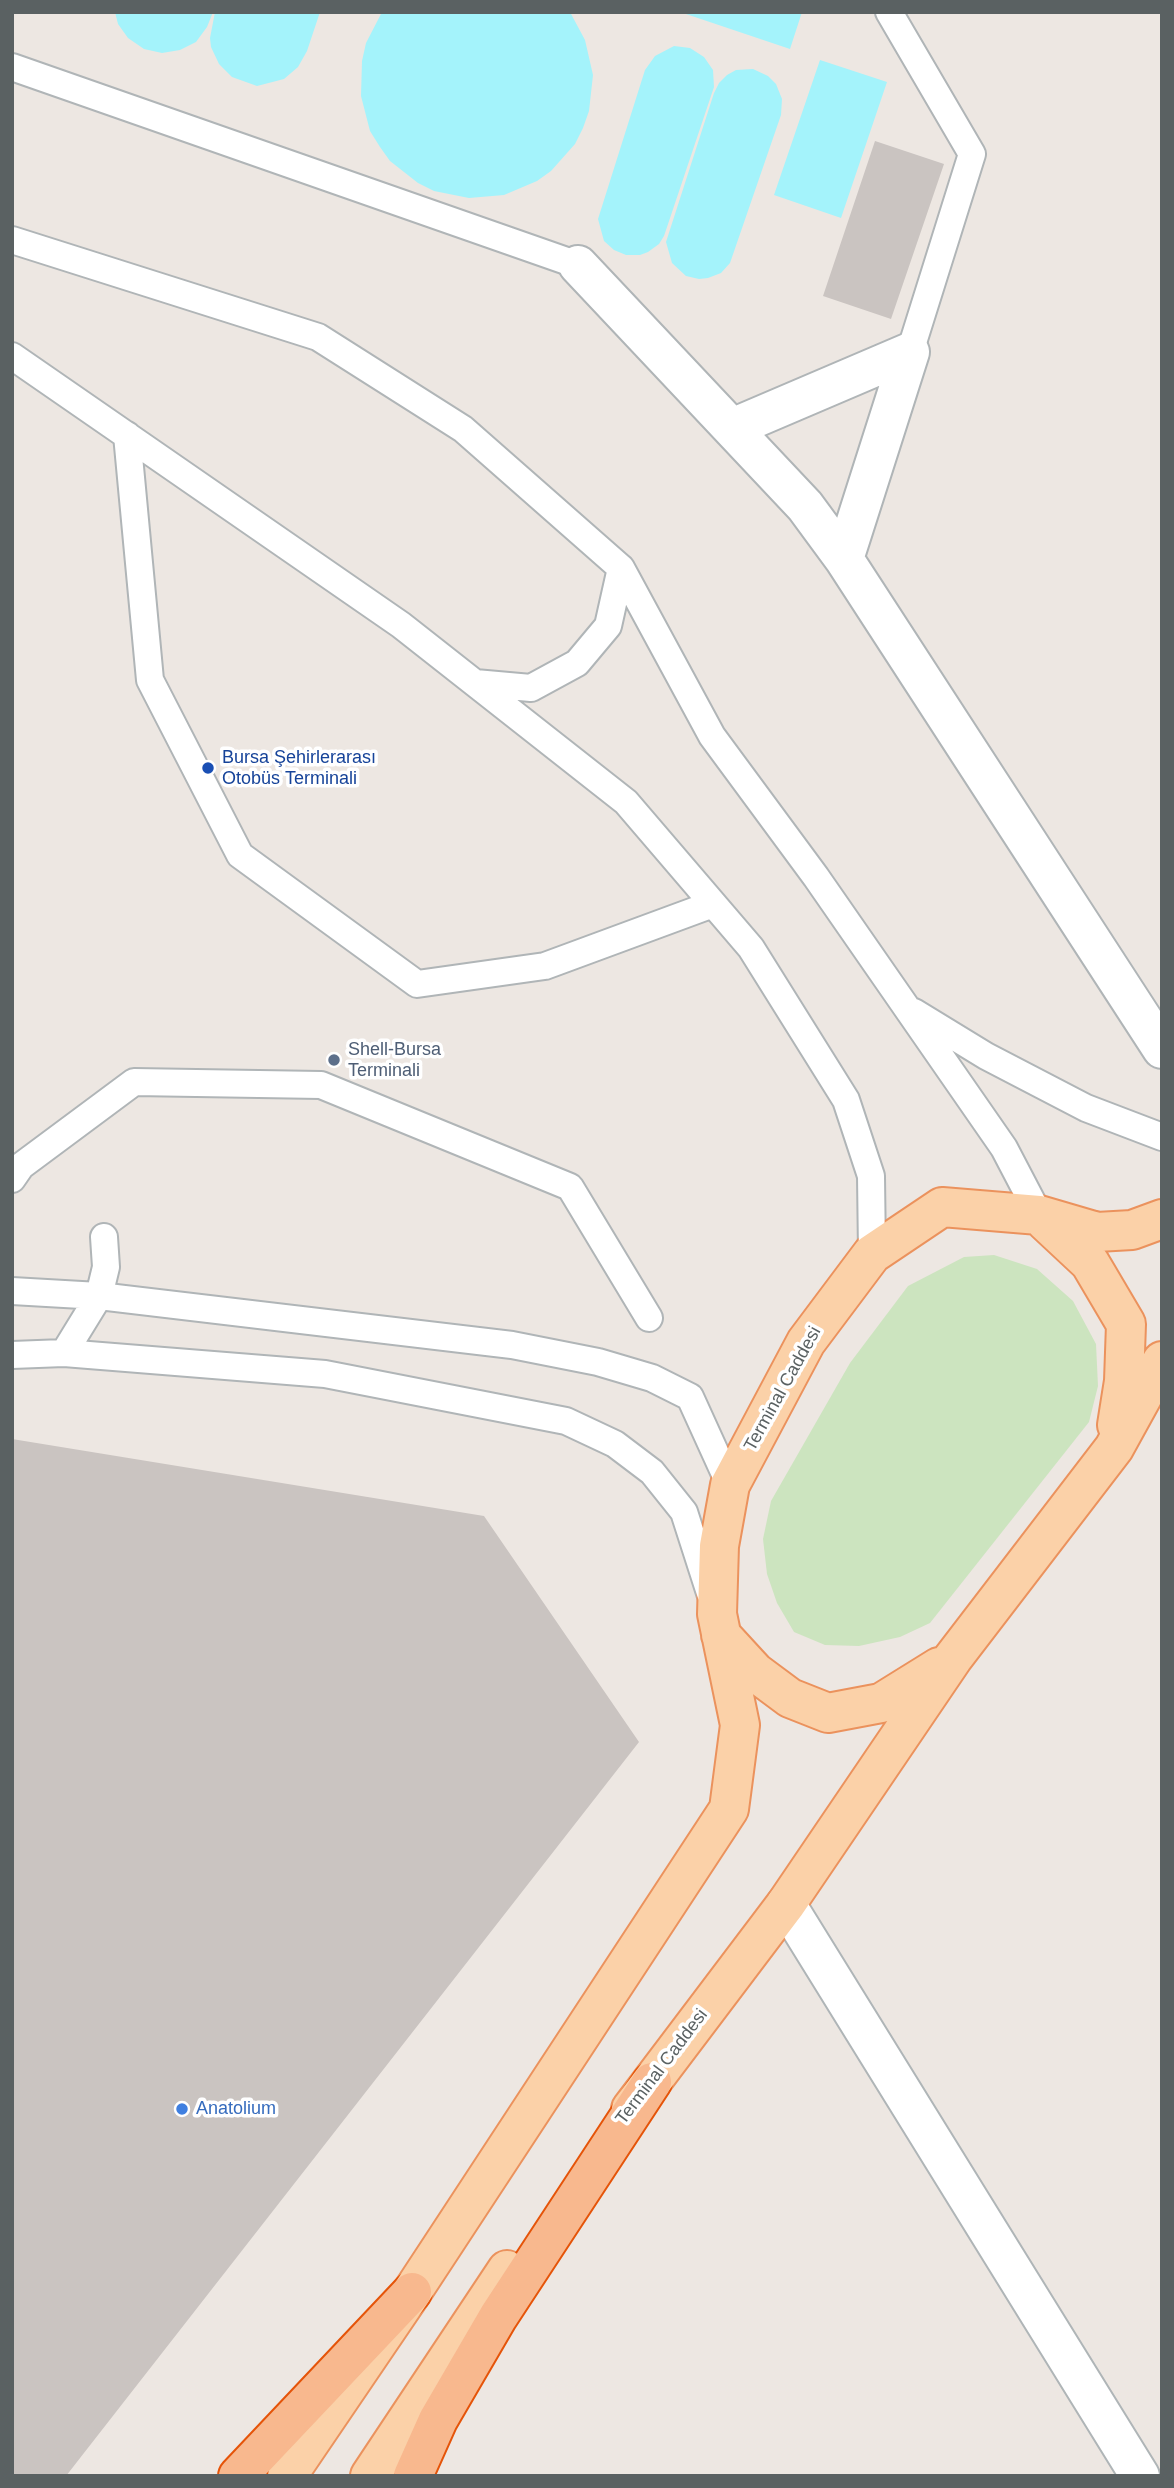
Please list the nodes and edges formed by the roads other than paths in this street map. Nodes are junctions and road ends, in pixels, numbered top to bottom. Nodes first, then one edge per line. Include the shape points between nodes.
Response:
1 (888, 12) edge
2 (12, 66) edge
3 (12, 240) edge
4 (578, 265) joint
5 (910, 352) junction
6 (12, 356) edge
7 (732, 428) junction
8 (127, 435) junction
9 (845, 559) junction
10 (621, 568) junction
11 (475, 683) junction
12 (713, 904) junction
13 (903, 1006) junction
14 (1162, 1049) edge
15 (1162, 1138) edge
16 (12, 1179) edge
17 (1039, 1215) junction
18 (1162, 1219) edge
19 (104, 1237) dead end
20 (872, 1254) junction
21 (12, 1291) edge
22 (99, 1296) junction
23 (649, 1318) dead end
24 (64, 1353) junction
25 (12, 1355) edge
26 (1162, 1361) edge
27 (1114, 1448) junction
28 (730, 1485) junction
29 (719, 1624) junction
30 (953, 1658) junction
31 (786, 1904) junction
32 (652, 2082) junction
33 (412, 2292) junction
34 (238, 2476) edge
35 (287, 2476) edge
36 (370, 2476) edge
37 (413, 2476) edge
38 (1140, 2476) edge

1 - 5 lane via 972,154
2 - 4 lane
3 - 10 lane via 318,337 463,429
4 - 7 street
5 - 7 street
5 - 9 street
6 - 8 lane
7 - 9 street via 805,506
8 - 11 lane via 401,625
8 - 12 lane via 150,680 240,855 417,984 545,967
9 - 14 street
10 - 11 lane via 608,626 577,663 531,688
10 - 13 lane via 712,736
11 - 12 lane via 626,802
12 - 20 lane via 751,948 846,1100 872,1177
13 - 15 lane via 1086,1108
13 - 17 lane via 1004,1148
16 - 23 lane via 21,1166 134,1082 321,1085 570,1186
17 - 18 main road, Terminal Caddesi via 1097,1232 1132,1230
17 - 20 main road, Terminal Caddesi via 942,1207
17 - 27 main road, Terminal Caddesi via 1090,1263 1126,1324
19 - 22 lane via 106,1267
20 - 28 main road, Terminal Caddesi via 806,1342
21 - 22 lane
22 - 24 lane
22 - 28 lane via 512,1345 652,1378 690,1397
24 - 25 lane
24 - 29 lane via 325,1374 566,1421 615,1444 652,1472 684,1513
26 - 27 main road, Terminal Caddesi
27 - 30 main road, Terminal Caddesi
28 - 29 main road, Terminal Caddesi via 719,1546
29 - 30 main road, Terminal Caddesi via 755,1672 790,1698 828,1713 881,1703
29 - 33 main road, Terminal Caddesi via 740,1725 729,1809
30 - 31 main road, Terminal Caddesi
31 - 32 main road, Terminal Caddesi
31 - 38 street
32 - 36 main road, Terminal Caddesi via 515,2258
32 - 37 highway via 498,2318 438,2420
33 - 34 highway
33 - 35 main road, Terminal Caddesi

